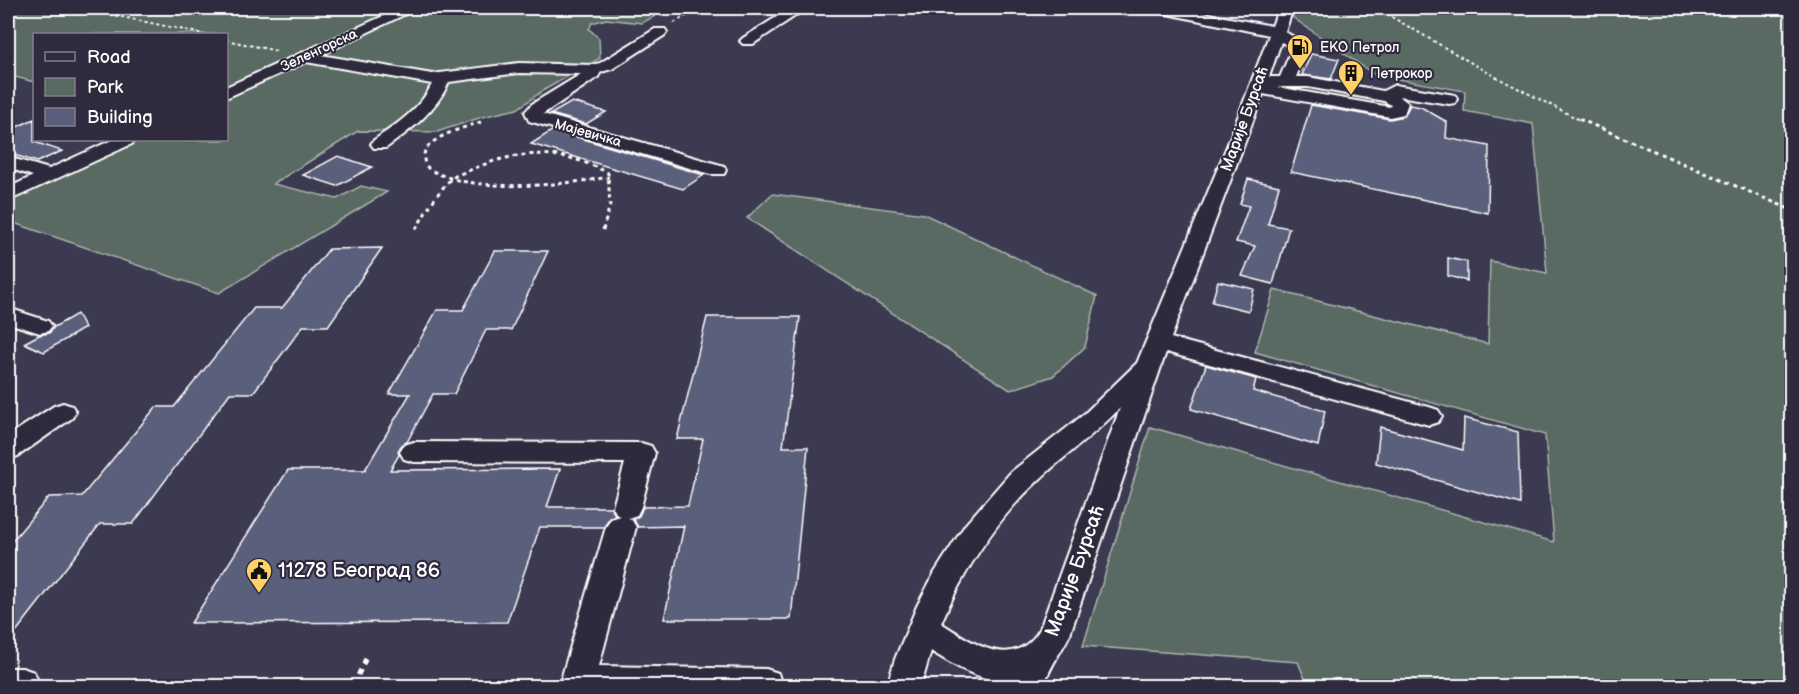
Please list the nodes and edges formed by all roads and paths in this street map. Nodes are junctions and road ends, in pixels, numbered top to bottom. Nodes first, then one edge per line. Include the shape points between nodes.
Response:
1 (80, 8) edge
2 (411, 8) edge
3 (699, 8) edge
4 (800, 8) edge
5 (1157, 8) edge
6 (1286, 8) edge
7 (1376, 8) edge
8 (660, 32) joint
9 (1277, 32) junction
10 (198, 33) edge
11 (228, 40) edge
12 (748, 41) dead end
13 (304, 57) junction
14 (591, 70) junction
15 (442, 79) junction
16 (1286, 82) junction
17 (1257, 85) junction
18 (228, 92) edge
19 (1389, 97) junction
20 (1449, 99) dead end
21 (481, 122) dead end
22 (124, 141) edge
23 (380, 144) dead end
24 (8, 162) edge
25 (717, 170) dead end
26 (50, 175) junction
27 (609, 177) junction
28 (453, 178) junction
29 (8, 195) edge
30 (1791, 210) edge
31 (416, 229) dead end
32 (603, 230) dead end
33 (8, 315) edge
34 (40, 326) dead end
35 (1154, 353) junction
36 (63, 412) dead end
37 (1429, 416) dead end
38 (8, 450) edge
39 (414, 452) dead end
40 (923, 629) junction
41 (367, 656) dead end
42 (1030, 673) edge
43 (8, 683) edge
44 (577, 684) edge
45 (766, 684) dead end
46 (20, 687) edge
47 (353, 687) edge
48 (904, 687) edge

1 - 10 path
2 - 13 street, Зеленгорска
3 - 8 path
4 - 12 street
5 - 9 street
6 - 9 street, Марије Бурсаћ
7 - 30 path via 1578,119
8 - 14 street, Мајевичка via 606,66
9 - 16 street via 1298,45
9 - 17 street, Марије Бурсаћ
11 - 13 path
13 - 15 street, Мајевичка
13 - 18 street, Зеленгорска
14 - 15 street, Мајевичка via 519,68
14 - 25 street, Мајевичка via 592,74 534,111 536,117
15 - 23 street via 422,111
16 - 17 street
16 - 19 street via 1308,82
17 - 19 street via 1396,111 1400,103
17 - 35 street, Марије Бурсаћ
19 - 20 street via 1395,90
21 - 28 path via 443,136 426,148 422,161 426,166
22 - 26 street
24 - 26 street
26 - 29 street
27 - 28 path via 552,185
27 - 28 path via 606,170 597,166 539,152 497,159
27 - 32 path via 610,205
28 - 31 path via 436,196
33 - 34 street
35 - 37 street
35 - 40 street, Марије Бурсаћ via 1094,419 1013,488 950,570
35 - 42 street, Марије Бурсаћ via 1054,634
36 - 38 street
39 - 44 street via 641,453
40 - 42 street, Марије Бурсаћ via 970,657 987,663 1017,665
40 - 48 street, Марије Бурсаћ
41 - 47 path
43 - 46 street via 22,683
44 - 45 street

